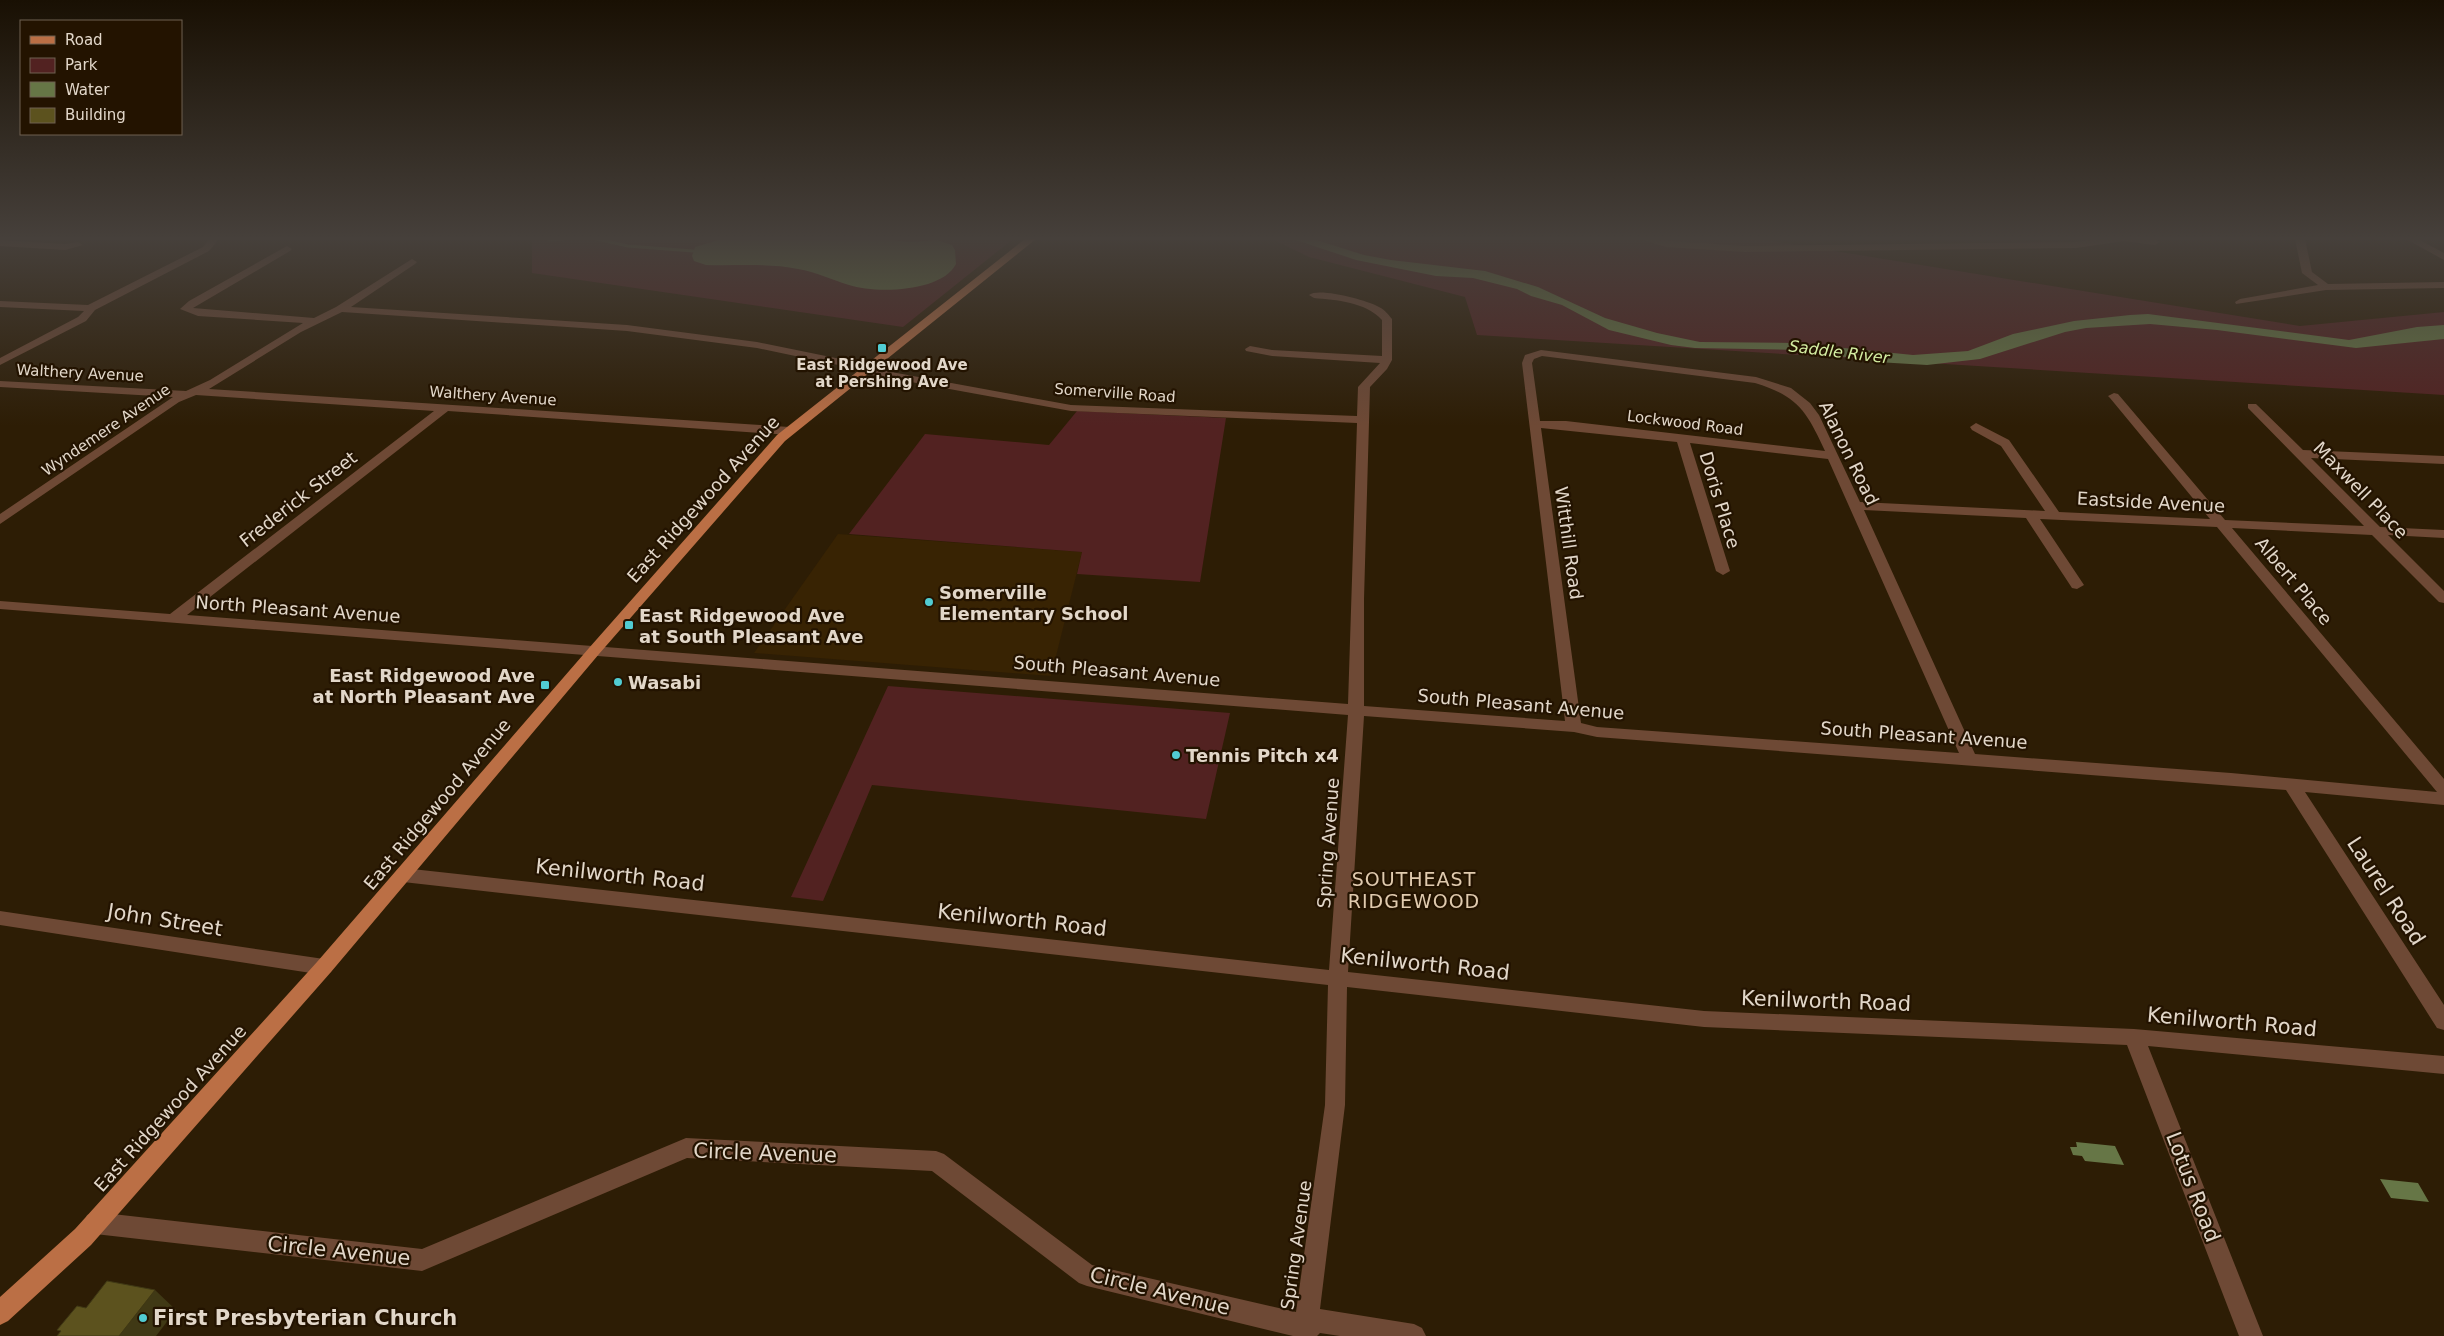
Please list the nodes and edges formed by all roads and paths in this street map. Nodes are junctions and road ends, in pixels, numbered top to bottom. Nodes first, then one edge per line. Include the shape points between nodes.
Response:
1 (103, 301) edge
2 (196, 301) edge
3 (352, 301) edge
4 (953, 301) edge
5 (1345, 301) edge
6 (2244, 301) edge
7 (2240, 302) dead end
8 (0, 304) edge
9 (90, 308) junction
10 (340, 309) junction
11 (315, 321) junction
12 (1250, 349) dead end
13 (1388, 360) junction
14 (0, 362) edge
15 (1527, 363) joint
16 (868, 370) junction
17 (0, 384) edge
18 (191, 393) junction
19 (2114, 396) dead end
20 (2252, 406) dead end
21 (445, 408) junction
22 (1363, 420) junction
23 (1534, 424) junction
24 (1976, 427) dead end
25 (790, 432) junction
26 (1683, 440) junction
27 (2301, 454) junction
28 (1833, 456) junction
29 (2444, 460) edge
30 (1856, 506) junction
31 (2031, 515) junction
32 (2055, 516) junction
33 (0, 520) edge
34 (2222, 524) junction
35 (2374, 529) junction
36 (2444, 534) edge
37 (1723, 571) dead end
38 (2077, 585) dead end
39 (2444, 599) edge
40 (0, 605) edge
41 (174, 618) junction
42 (594, 651) junction
43 (1356, 711) junction
44 (1574, 728) junction
45 (1969, 758) junction
46 (2291, 784) junction
47 (2444, 790) edge
48 (2444, 798) edge
49 (403, 875) junction
50 (0, 918) edge
51 (324, 967) junction
52 (1338, 979) junction
53 (2444, 1022) edge
54 (2134, 1037) junction
55 (2444, 1065) edge
56 (94, 1223) junction
57 (0, 1313) edge
58 (1305, 1331) edge
59 (1414, 1336) edge
60 (2251, 1336) edge

1 - 9 street
2 - 11 street via 186,309 198,313
3 - 10 street, Wyndemere Avenue
4 - 16 main road, East Ridgewood Avenue
5 - 13 street via 1368,306 1384,314 1387,319
6 - 7 street
8 - 9 street
9 - 14 street via 82,319
10 - 11 street, Wyndemere Avenue
10 - 16 street, Somerville Road via 627,328 757,345
11 - 18 street, Wyndemere Avenue
12 - 13 street
13 - 22 street, Spring Avenue via 1364,387
15 - 23 street, Witthill Road
15 - 28 street, Alanon Road via 1534,354 1549,353 1769,383 1794,393 1810,407
16 - 22 street, Somerville Road via 1071,408
16 - 25 main road, East Ridgewood Avenue
17 - 18 street, Walthery Avenue
18 - 21 street, Walthery Avenue
18 - 33 street, Wyndemere Avenue via 175,400
19 - 34 street, Albert Place
20 - 27 street, Maxwell Place
21 - 25 street, Walthery Avenue
21 - 41 street, Frederick Street
22 - 43 street, Spring Avenue
23 - 26 street, Lockwood Road
23 - 44 street, Witthill Road
24 - 32 street via 2005,443
25 - 42 main road, East Ridgewood Avenue via 781,438
26 - 28 street, Lockwood Road
26 - 37 street, Doris Place
27 - 29 street
27 - 35 street, Maxwell Place
28 - 30 street, Alanon Road
30 - 31 street, Eastside Avenue
30 - 45 street, Alanon Road
31 - 32 street, Eastside Avenue
31 - 38 street
32 - 34 street, Eastside Avenue
34 - 35 street, Eastside Avenue
34 - 47 street, Albert Place
35 - 36 street, Eastside Avenue
35 - 39 street, Maxwell Place
40 - 41 street, North Pleasant Avenue
41 - 42 street, North Pleasant Avenue
42 - 43 street, South Pleasant Avenue
42 - 49 main road, East Ridgewood Avenue
43 - 44 street, South Pleasant Avenue
43 - 52 street, Spring Avenue
44 - 45 street, South Pleasant Avenue
45 - 46 street, South Pleasant Avenue
46 - 48 street, South Pleasant Avenue
46 - 53 street, Laurel Road
49 - 51 main road, East Ridgewood Avenue
49 - 52 street, Kenilworth Road
50 - 51 street, John Street
51 - 56 main road, East Ridgewood Avenue
52 - 54 street, Kenilworth Road via 1704,1020
52 - 58 street, Spring Avenue via 1335,1104
54 - 55 street, Kenilworth Road
54 - 60 street, Lotus Road
56 - 57 main road, East Ridgewood Avenue
56 - 58 street, Circle Avenue via 422,1260 686,1148 936,1161 1087,1275
58 - 59 street, Circle Avenue via 1320,1321

